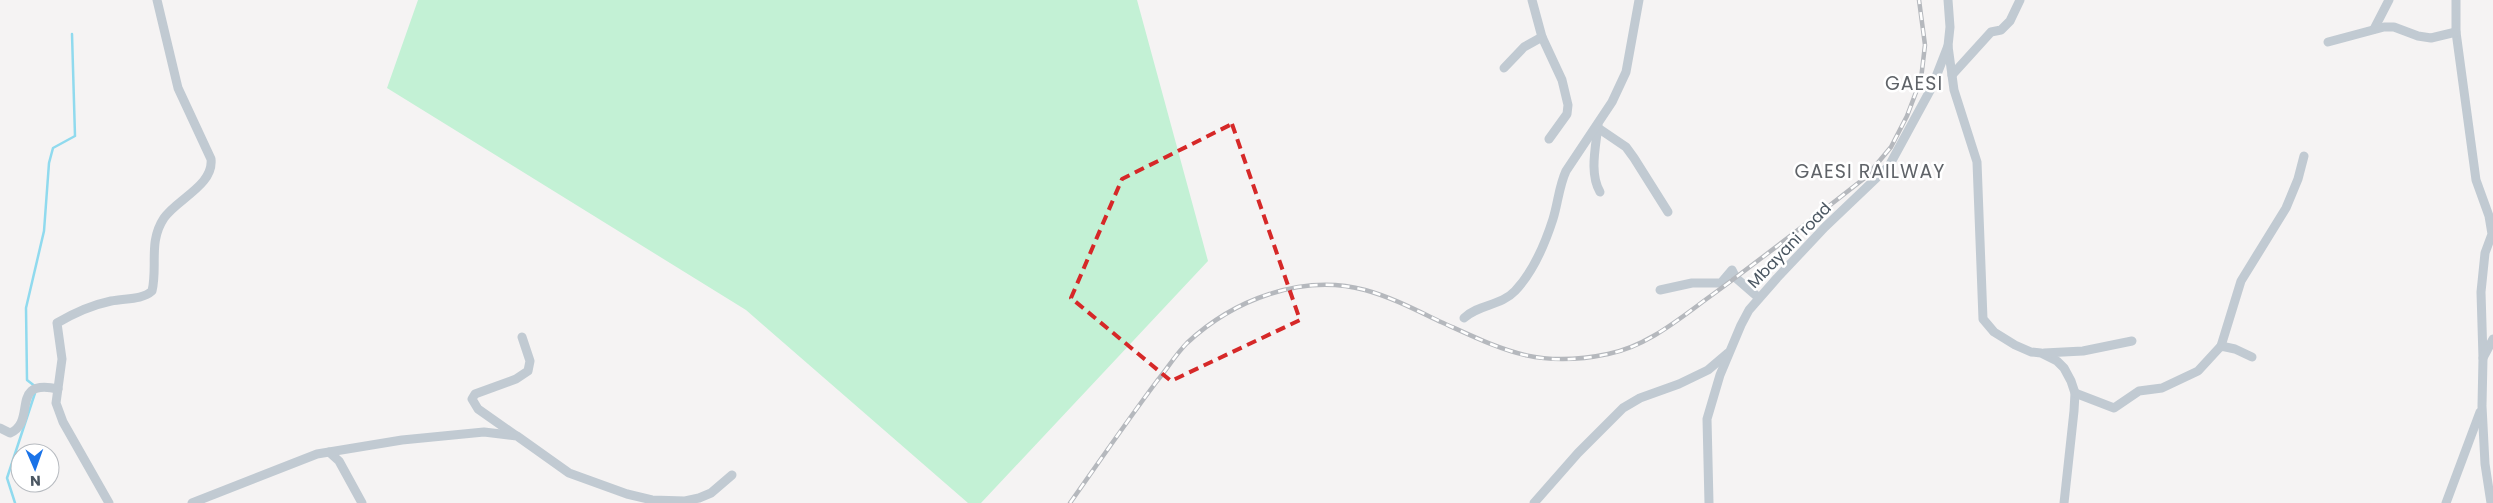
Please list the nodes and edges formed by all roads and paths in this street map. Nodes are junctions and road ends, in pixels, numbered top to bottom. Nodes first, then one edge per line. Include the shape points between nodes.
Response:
1 (157, 0) edge
2 (1532, 0) edge
3 (1639, 0) edge
4 (1948, 0) edge
5 (2020, 0) edge
6 (2389, 0) edge
7 (2456, 0) edge
8 (2374, 29) junction
9 (2456, 32) junction
10 (1542, 38) junction
11 (2328, 42) dead end
12 (1948, 46) junction
13 (1504, 68) dead end
14 (1952, 75) junction
15 (1598, 125) junction
16 (1549, 138) dead end
17 (2304, 156) dead end
18 (1600, 192) dead end
19 (1668, 212) dead end
20 (1660, 290) dead end
21 (1759, 298) junction
22 (1464, 318) dead end
23 (522, 337) dead end
24 (2493, 339) edge
25 (2132, 341) dead end
26 (2221, 346) junction
27 (1731, 350) junction
28 (2041, 353) junction
29 (2252, 357) dead end
30 (2484, 358) junction
31 (58, 389) junction
32 (2075, 392) junction
33 (2482, 406) junction
34 (0, 428) edge
35 (517, 436) junction
36 (329, 452) junction
37 (732, 475) dead end
38 (108, 503) edge
39 (192, 503) edge
40 (362, 503) edge
41 (1534, 503) edge
42 (1709, 503) edge
43 (2064, 503) edge
44 (2446, 503) edge
45 (2491, 503) edge

1 - 31 street via 178,88 212,165 197,188 164,218 154,241 152,291 88,308 57,323 62,358
2 - 10 street
3 - 15 street via 1626,72
4 - 12 street, Mbayani road
5 - 14 street via 2010,21 2001,30 1990,32
6 - 8 street
7 - 9 street
8 - 9 street via 2394,27 2431,38
8 - 11 street
9 - 30 street via 2476,180 2491,228 2481,292
10 - 13 street via 1524,47
10 - 16 street via 1562,80 1568,105 1562,122
12 - 14 street
12 - 21 street, Mbayani road via 1932,87 1890,166
14 - 28 street via 1977,162 1984,319 1994,332 2015,345
15 - 18 street via 1595,176
15 - 19 street via 1626,148
15 - 22 street via 1566,170 1553,220 1528,272 1509,296 1477,308
17 - 26 street via 2286,208 2241,281
20 - 21 street via 1692,283 1721,283 1732,270 1736,278
21 - 27 street, Mbayani road via 1749,310
23 - 35 street via 530,361 528,371 475,394 472,399 478,409
24 - 30 street
25 - 28 street via 2083,351
26 - 29 street
26 - 32 street via 2198,371 2162,388 2139,391 2117,408
27 - 41 street via 1708,370 1623,408
27 - 42 street, Mbayani road via 1720,375 1708,420
28 - 32 street via 2064,368
30 - 33 street
31 - 34 street via 35,388 24,402 20,426 10,433
31 - 38 street via 56,403 63,422
32 - 43 street
33 - 44 street
33 - 45 street via 2484,464
35 - 36 street via 468,433
35 - 37 street via 569,473 652,500 677,502 699,498
36 - 39 street via 307,457
36 - 40 street via 340,461

